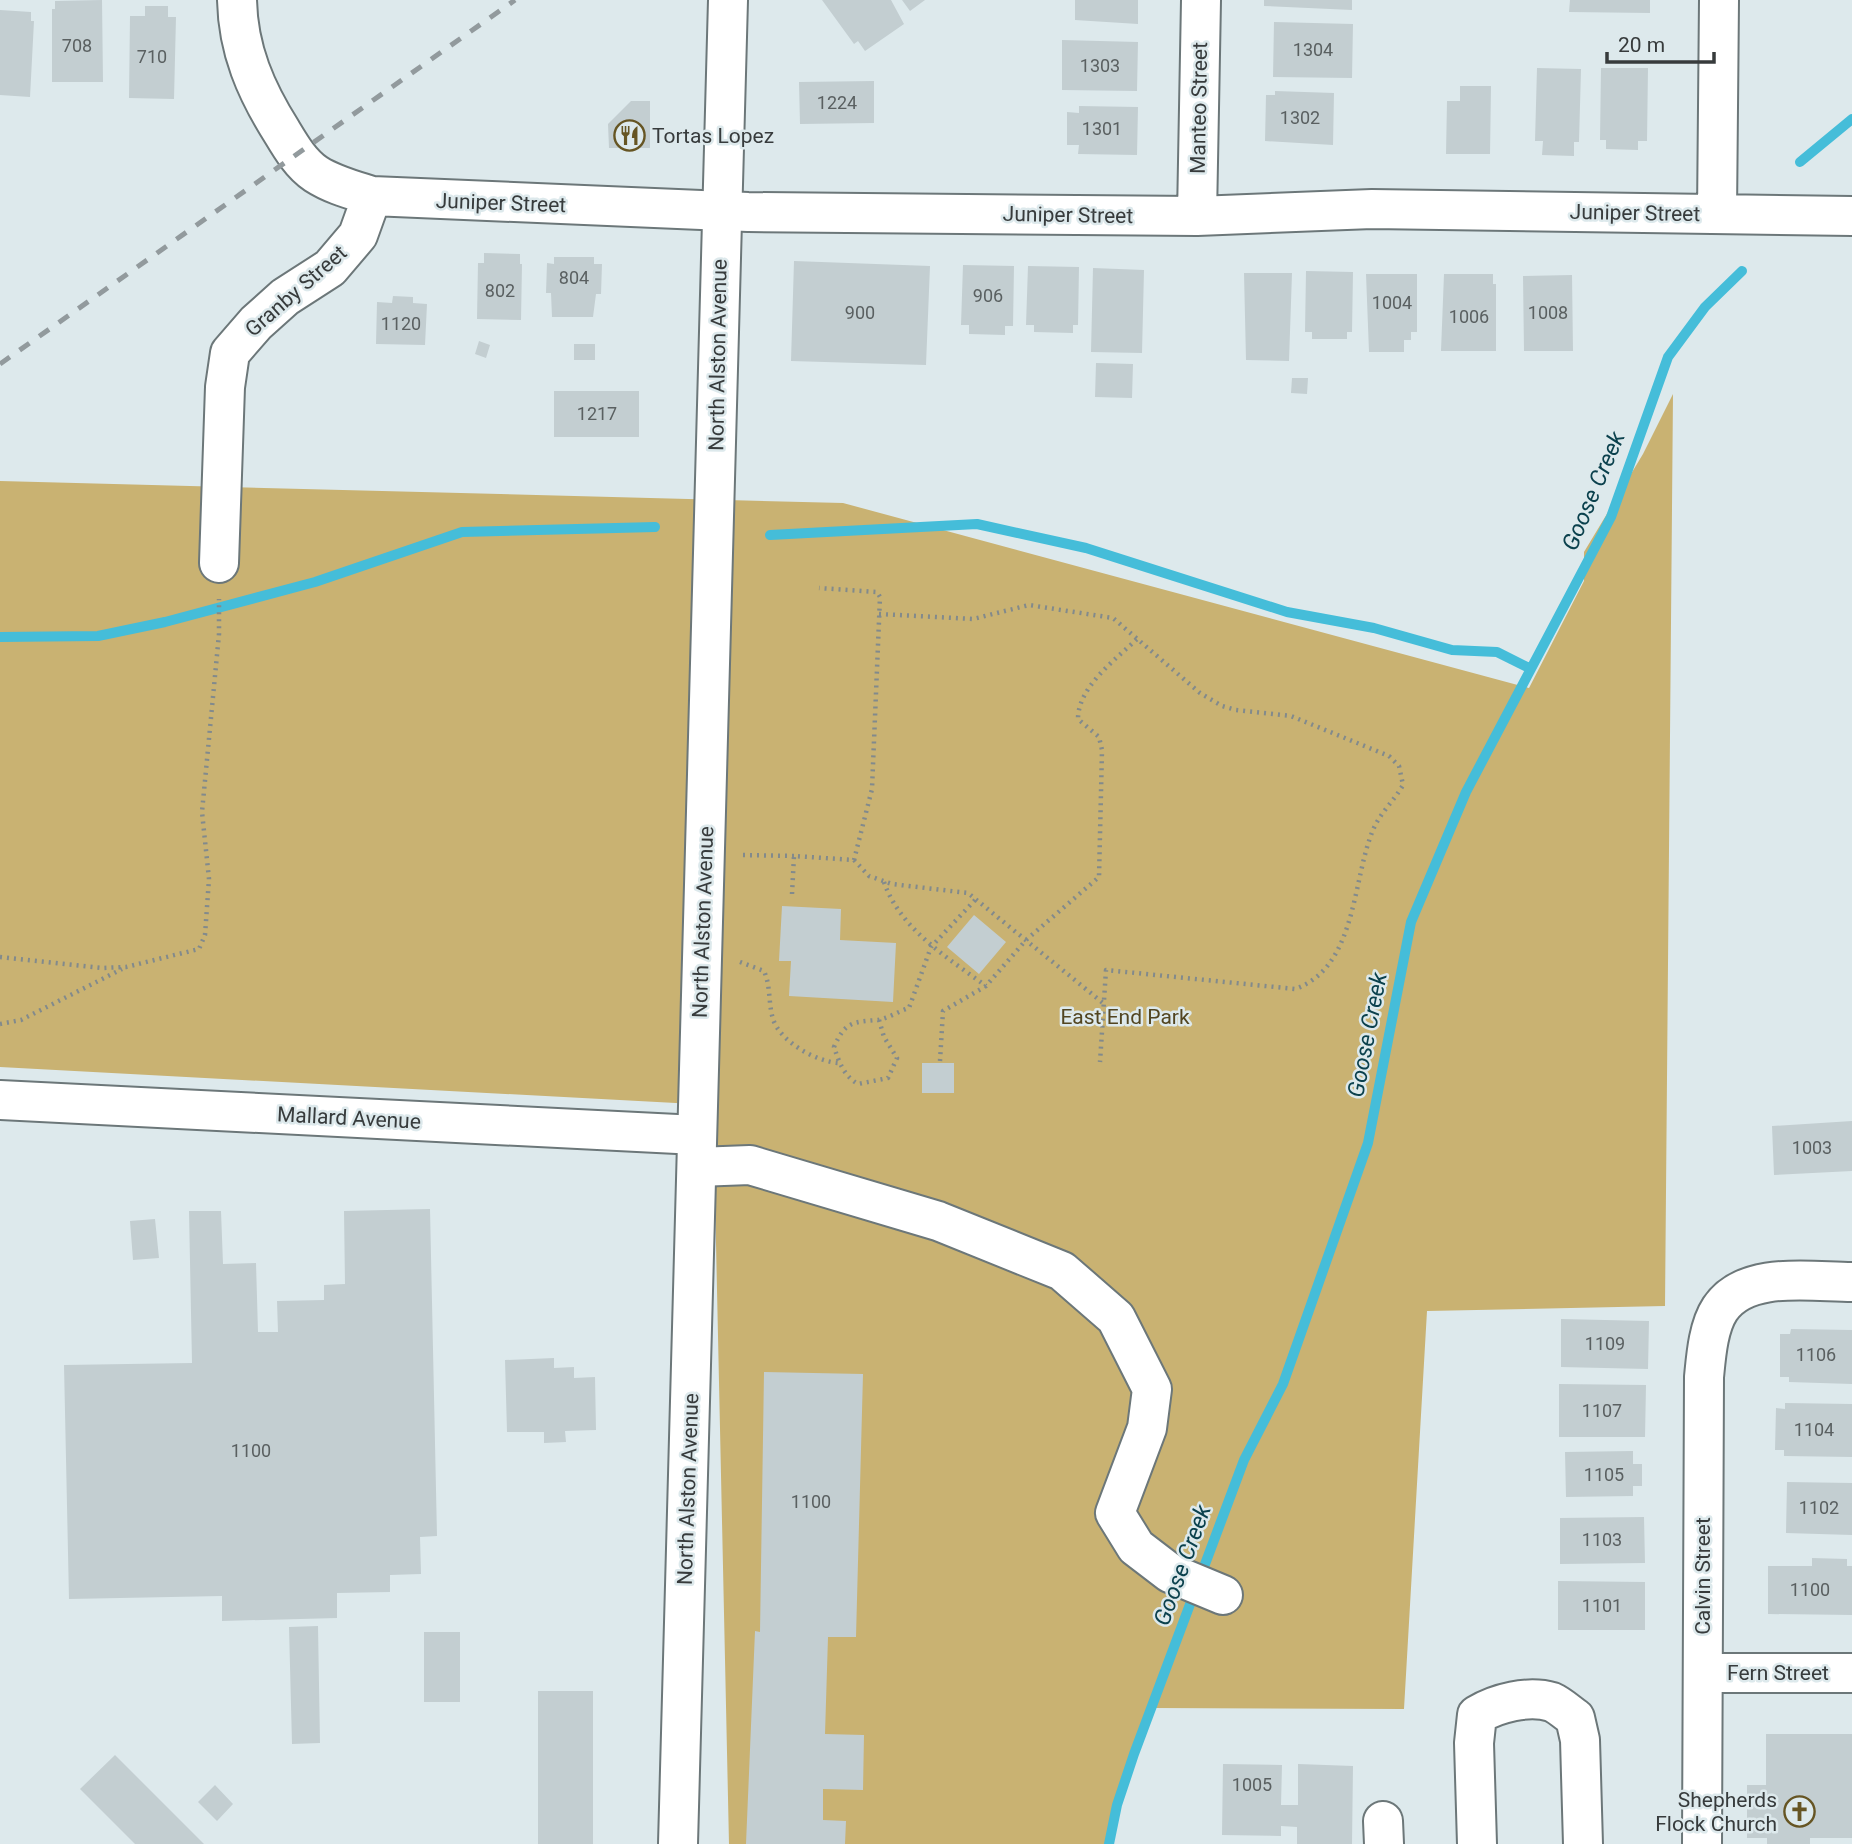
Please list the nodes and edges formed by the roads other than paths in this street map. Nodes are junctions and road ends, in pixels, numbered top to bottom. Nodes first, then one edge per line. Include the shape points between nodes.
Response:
1 (237, 0) edge
2 (728, 0) edge
3 (1201, 0) edge
4 (1719, 0) edge
5 (372, 196) junction
6 (722, 211) junction
7 (1717, 214) junction
8 (1197, 216) junction
9 (1852, 216) edge
10 (219, 563) dead end
11 (0, 1100) edge
12 (697, 1151) junction
13 (1852, 1282) edge
14 (1223, 1595) dead end
15 (1703, 1673) junction
16 (1852, 1673) edge
17 (678, 1844) edge
18 (1477, 1844) edge
19 (1583, 1844) edge
20 (1702, 1844) edge

1 - 5 street, Juniper Street via 250,74 296,155 315,174
2 - 6 street, North Alston Avenue
3 - 8 street, Manteo Street
4 - 7 street
5 - 6 street, Juniper Street
5 - 10 street, Granby Street via 358,235 330,268 285,297 230,353
6 - 8 street, Juniper Street
6 - 12 street, North Alston Avenue
7 - 8 street, Juniper Street via 1372,209
7 - 9 street, Juniper Street
11 - 12 street, Mallard Avenue
12 - 14 street, Mallard Avenue via 938,1221 1062,1271 1116,1318 1152,1389 1147,1428 1115,1513 1136,1547 1170,1573
12 - 17 street, North Alston Avenue
13 - 15 street, Calvin Street via 1769,1282 1742,1289 1720,1309 1704,1377
15 - 16 street, Fern Street
15 - 20 street, Calvin Street
18 - 19 street via 1477,1715 1497,1703 1552,1702 1575,1718 1580,1740

